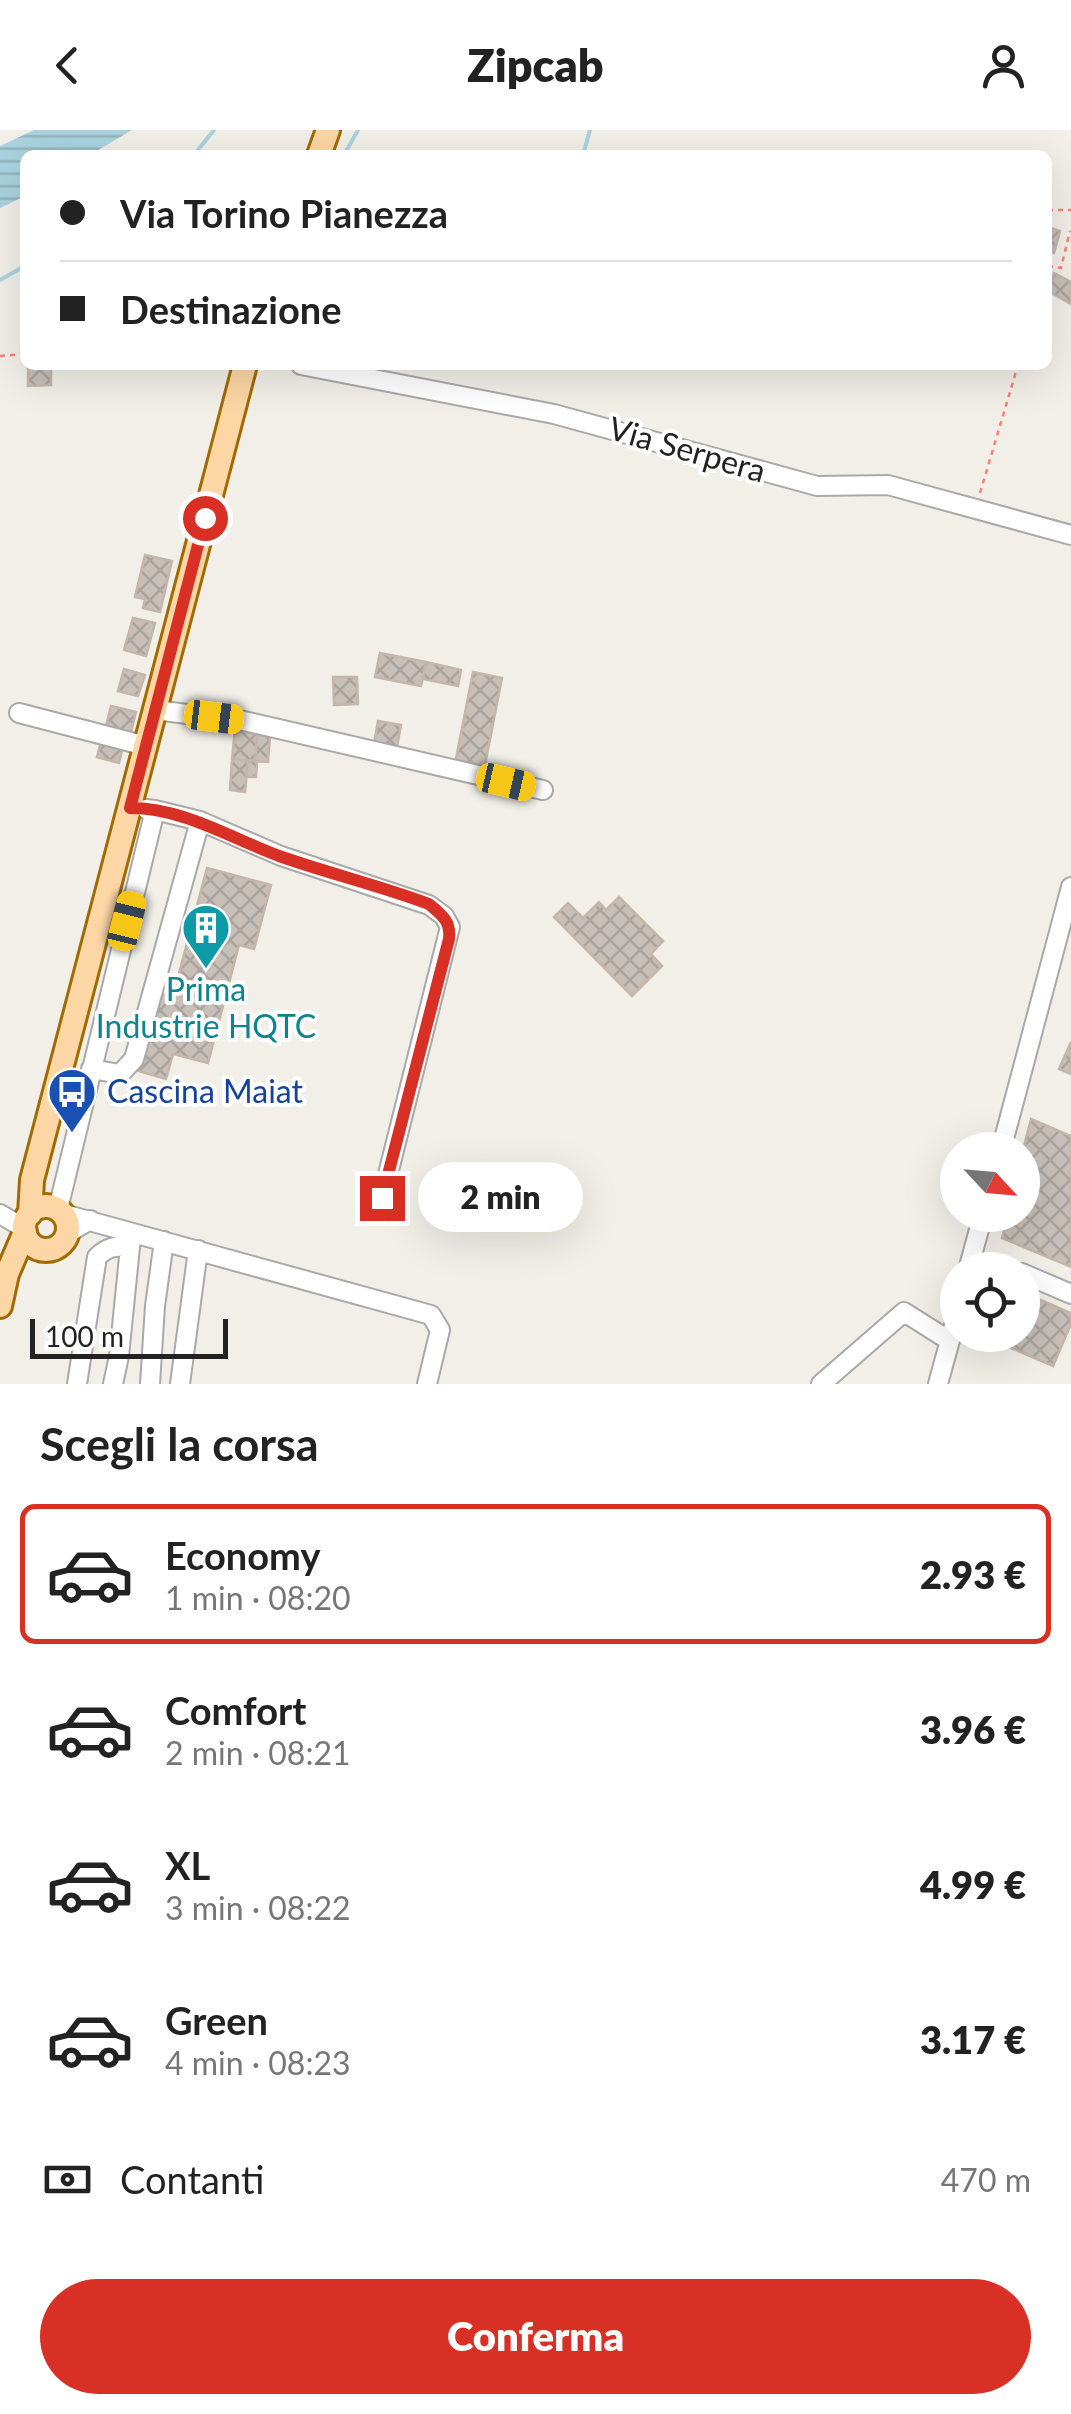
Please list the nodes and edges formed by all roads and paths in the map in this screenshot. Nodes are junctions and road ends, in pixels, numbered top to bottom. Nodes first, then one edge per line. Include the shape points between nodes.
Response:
1 (1071, 231) edge
2 (1052, 267) edge
3 (244, 370) edge
4 (327, 370) edge
5 (1016, 370) edge
6 (975, 508) junction
7 (1071, 535) edge
8 (155, 710) junction
9 (19, 713) dead end
10 (146, 746) junction
11 (543, 790) dead end
12 (130, 808) junction
13 (154, 810) junction
14 (200, 821) junction
15 (1071, 888) edge
16 (91, 1069) junction
17 (1005, 1132) edge
18 (38, 1162) junction
19 (382, 1198) dead end
20 (61, 1216) junction
21 (18, 1221) edge
22 (131, 1240) junction
23 (164, 1241) junction
24 (45, 1250) junction
25 (198, 1250) junction
26 (1040, 1280) edge
27 (1071, 1294) edge
28 (2, 1298) edge
29 (940, 1334) edge
30 (947, 1352) edge
31 (77, 1384) edge
32 (113, 1384) edge
33 (150, 1384) edge
34 (180, 1384) edge
35 (427, 1384) edge
36 (821, 1384) edge
37 (938, 1384) edge

1 - 2 path via 1061,268
3 - 8 main road
4 - 6 street, Via Serpera via 554,414 816,486 888,484
5 - 6 path
6 - 7 street, Via Serpera
8 - 10 main road
8 - 11 street via 244,721
9 - 10 street
10 - 12 main road
12 - 13 street
12 - 18 main road
13 - 14 street
13 - 16 street
14 - 16 street via 134,1059 120,1074
14 - 19 street via 281,856 429,904 450,927
15 - 17 street
16 - 20 street
18 - 20 main road
18 - 21 main road
20 - 21 main road via 42,1206
20 - 22 street via 90,1220
20 - 24 main road via 60,1245
21 - 24 main road via 32,1244
21 - 28 main road
22 - 23 street
22 - 31 street via 97,1257
22 - 32 street
23 - 25 street
23 - 33 street
24 - 28 main road via 19,1270
25 - 34 street
25 - 35 street via 431,1315 440,1330
26 - 27 street
29 - 36 street via 904,1312
30 - 37 street

